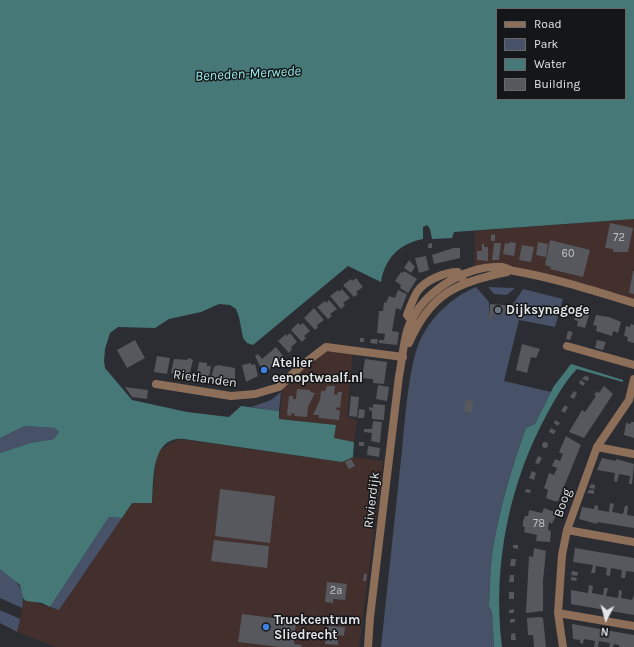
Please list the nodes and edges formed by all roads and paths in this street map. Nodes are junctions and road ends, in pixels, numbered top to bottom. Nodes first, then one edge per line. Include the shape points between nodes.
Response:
1 (463, 279) junction
2 (634, 304) edge
3 (414, 323) junction
4 (567, 346) dead end
5 (403, 357) junction
6 (634, 365) edge
7 (634, 379) edge
8 (156, 384) dead end
9 (597, 448) junction
10 (634, 454) edge
11 (567, 530) junction
12 (634, 542) edge
13 (558, 613) junction
14 (634, 626) edge
15 (368, 647) edge
16 (563, 647) edge

1 - 2 street, Rivierdijk via 514,270 532,273
1 - 3 street, Rivierdijk
1 - 3 street, Rivierdijk via 458,272 449,272 424,285 417,292 407,315
3 - 5 street, Rivierdijk
4 - 6 street
5 - 8 street, Rietlanden via 326,347 279,387 245,396
5 - 15 street, Rivierdijk
7 - 9 street, Boog via 629,400
9 - 10 street
9 - 11 street, Boog
11 - 12 street
11 - 13 street, Boog via 562,555
13 - 14 street
13 - 16 street, Boog

